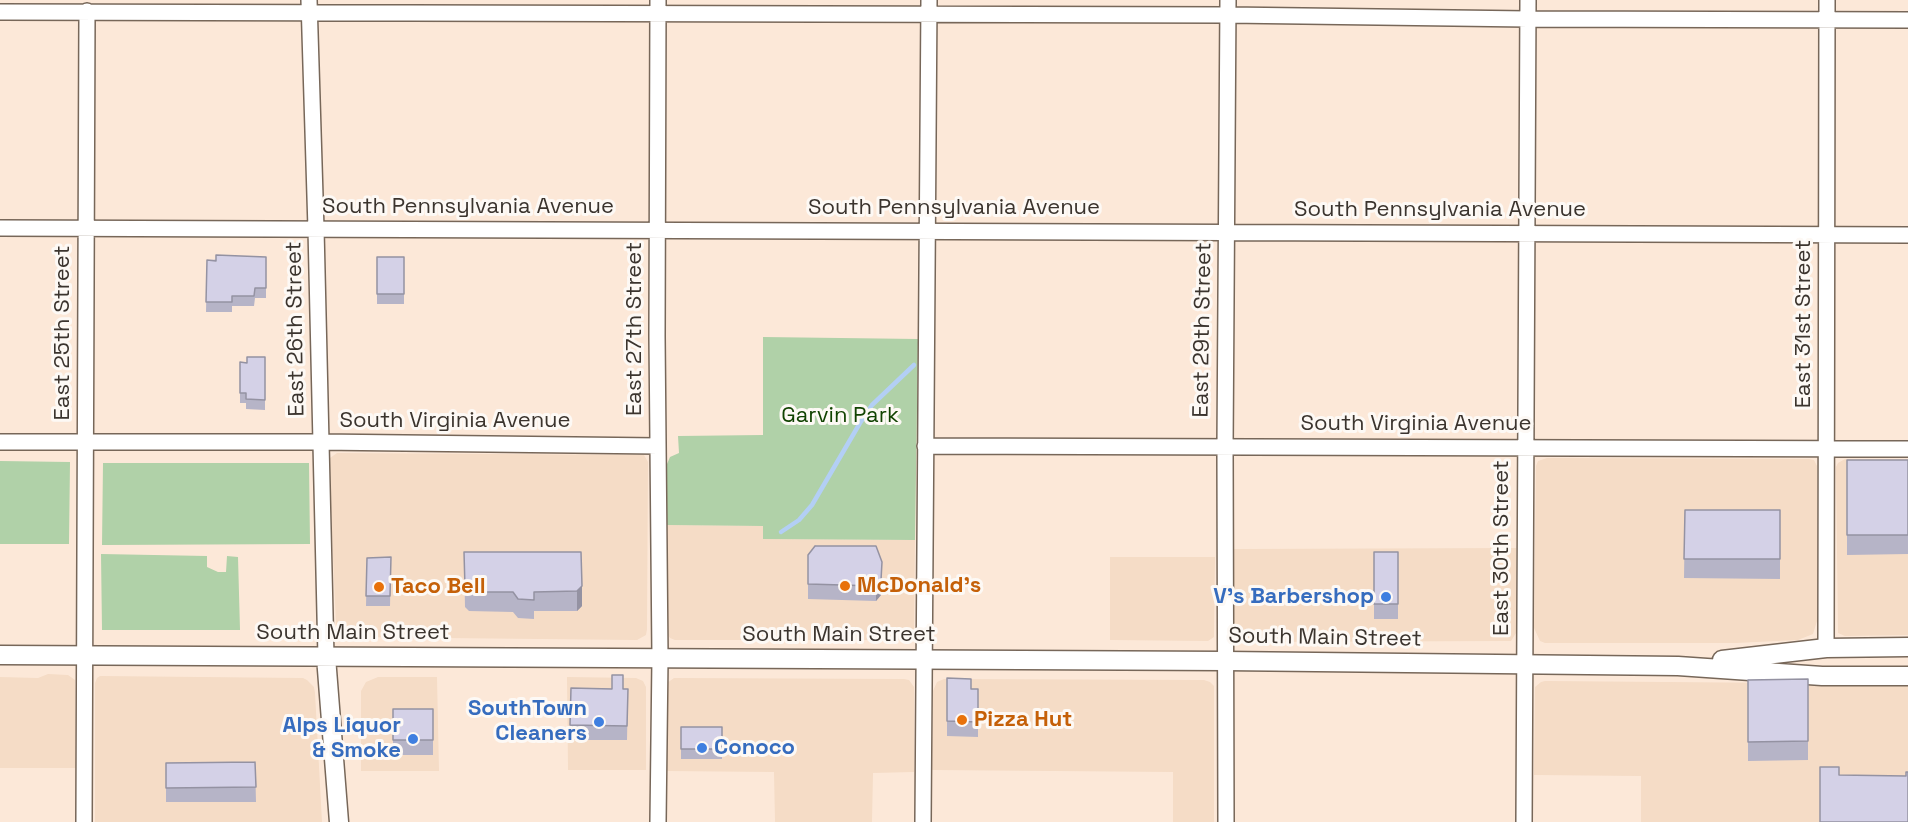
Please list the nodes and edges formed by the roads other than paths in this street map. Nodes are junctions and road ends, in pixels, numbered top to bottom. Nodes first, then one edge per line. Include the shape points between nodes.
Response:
1 (1528, 0) edge
2 (1827, 0) edge
3 (309, 6) edge
4 (658, 7) edge
5 (929, 7) edge
6 (1228, 8) edge
7 (87, 11) junction
8 (0, 12) edge
9 (1528, 19) junction
10 (1827, 20) junction
11 (1908, 20) edge
12 (0, 228) edge
13 (86, 228) junction
14 (316, 229) junction
15 (657, 230) junction
16 (927, 231) junction
17 (1227, 231) junction
18 (1526, 232) junction
19 (1826, 235) junction
20 (1908, 235) edge
21 (0, 442) edge
22 (320, 442) junction
23 (85, 443) junction
24 (658, 446) junction
25 (925, 446) junction
26 (1225, 447) junction
27 (1525, 447) junction
28 (1827, 449) junction
29 (1908, 449) edge
30 (1908, 647) edge
31 (1826, 648) junction
32 (0, 655) edge
33 (84, 655) junction
34 (326, 657) junction
35 (660, 658) junction
36 (924, 659) junction
37 (1225, 661) junction
38 (1525, 664) junction
39 (1678, 666) junction
40 (1908, 676) edge
41 (84, 822) edge
42 (339, 822) edge
43 (658, 822) edge
44 (923, 822) edge
45 (1226, 822) edge
46 (1524, 822) edge

1 - 9 street, East 30th Street
2 - 10 street, East 31st Street
3 - 4 street
3 - 7 street
3 - 14 street, East 26th Street
4 - 5 street
4 - 15 street, East 27th Street
5 - 6 street
5 - 16 street
6 - 9 street
6 - 17 street, East 29th Street
7 - 8 street
7 - 13 street, East 25th Street
9 - 10 street
9 - 18 street, East 30th Street
10 - 11 street
10 - 19 street, East 31st Street
12 - 13 street, South Pennsylvania Avenue
13 - 14 street, South Pennsylvania Avenue
13 - 23 street, East 25th Street
14 - 15 street, South Pennsylvania Avenue
14 - 22 street, East 26th Street
15 - 16 street, South Pennsylvania Avenue
15 - 24 street, East 27th Street
16 - 17 street, South Pennsylvania Avenue
16 - 25 street
17 - 18 street, South Pennsylvania Avenue
17 - 26 street, East 29th Street
18 - 19 street, South Pennsylvania Avenue
18 - 27 street, East 30th Street
19 - 20 street, South Pennsylvania Avenue
19 - 28 street, East 31st Street
21 - 23 street, South Virginia Avenue
22 - 23 street, South Virginia Avenue
22 - 24 street, South Virginia Avenue
22 - 34 street, East 26th Street
23 - 33 street, East 25th Street
24 - 35 street, East 27th Street
25 - 26 street, South Virginia Avenue
25 - 36 street
26 - 27 street, South Virginia Avenue
26 - 37 street, East 29th Street
27 - 28 street, South Virginia Avenue
27 - 38 street, East 30th Street
28 - 29 street, South Virginia Avenue
28 - 31 street, East 31st Street
30 - 31 main road, South Main Street
31 - 39 main road, South Main Street
32 - 33 main road, South Main Street
33 - 34 main road, South Main Street
33 - 41 street, East 25th Street
34 - 35 main road, South Main Street
34 - 42 main road
35 - 36 main road, South Main Street
35 - 43 street, East 27th Street
36 - 37 main road, South Main Street
36 - 44 street
37 - 38 main road, South Main Street
37 - 45 street, East 29th Street
38 - 39 main road, South Main Street
38 - 46 street, East 30th Street
39 - 40 main road, South Main Street via 1822,676

